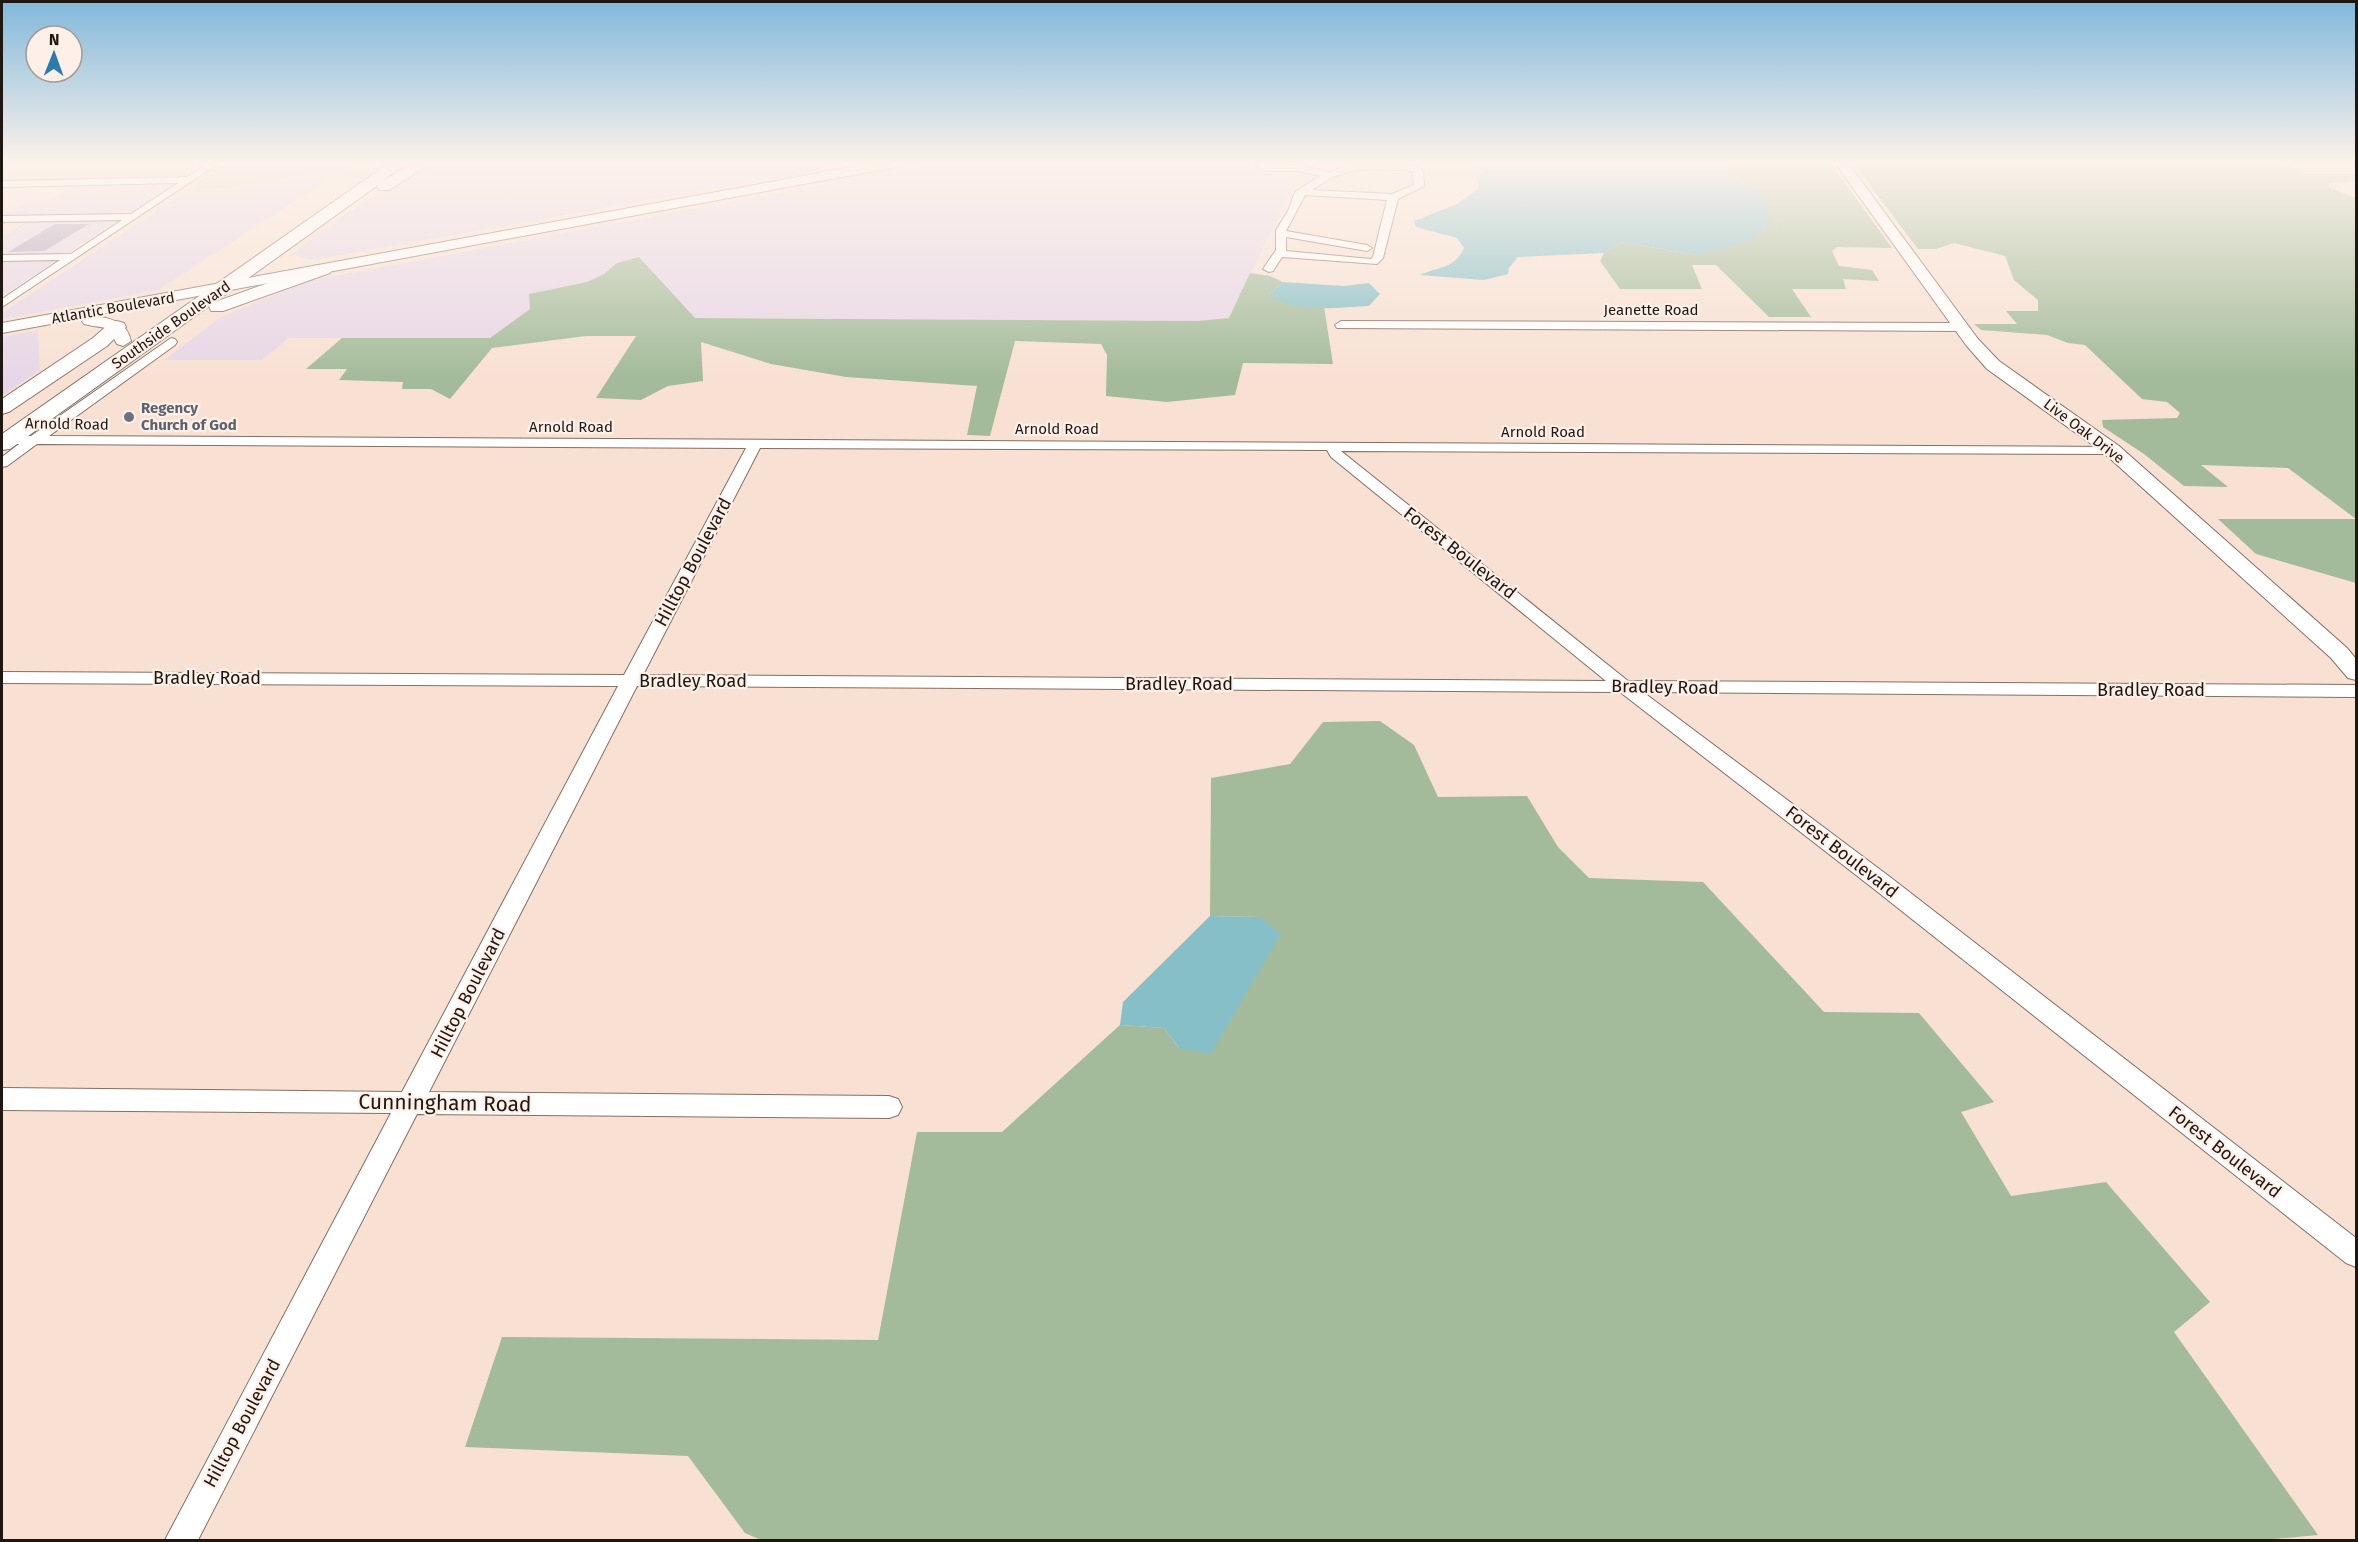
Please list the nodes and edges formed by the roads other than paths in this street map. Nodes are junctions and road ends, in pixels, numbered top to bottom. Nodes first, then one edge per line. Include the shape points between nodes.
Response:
1 (1281, 234) edge
2 (107, 235) edge
3 (278, 235) edge
4 (299, 235) edge
5 (509, 235) edge
6 (1286, 235) edge
7 (1383, 235) edge
8 (1893, 235) edge
9 (1379, 249) junction
10 (1280, 254) junction
11 (269, 256) junction
12 (73, 257) junction
13 (2, 258) edge
14 (324, 269) junction
15 (1269, 269) dead end
16 (193, 293) junction
17 (230, 293) junction
18 (2, 304) edge
19 (45, 320) junction
20 (1341, 325) dead end
21 (1961, 327) junction
22 (2, 328) edge
23 (120, 334) junction
24 (171, 342) joint
25 (2, 408) edge
26 (3, 437) edge
27 (32, 441) junction
28 (753, 445) junction
29 (1332, 447) junction
30 (2112, 450) junction
31 (2, 463) edge
32 (2356, 673) edge
33 (2, 677) edge
34 (631, 681) junction
35 (1623, 686) junction
36 (2356, 691) edge
37 (2, 1099) edge
38 (411, 1103) junction
39 (889, 1107) dead end
40 (2356, 1254) edge
41 (181, 1540) edge

1 - 10 street
2 - 12 street
3 - 16 highway, Southside Boulevard
4 - 11 highway, Southside Boulevard
5 - 14 main road
6 - 9 street
7 - 9 street
8 - 21 main road, Live Oak Drive
9 - 10 street via 1373,262
10 - 15 street
11 - 14 main road via 269,264 278,268
11 - 17 highway, Southside Boulevard
12 - 13 street
12 - 18 street
14 - 17 highway
16 - 17 main road, Atlantic Boulevard
16 - 19 main road, Atlantic Boulevard
16 - 23 highway, Southside Boulevard
17 - 24 highway
17 - 26 highway, Southside Boulevard via 144,343
19 - 22 main road, Atlantic Boulevard
19 - 23 main road via 95,321
20 - 21 street, Jeanette Road
21 - 30 main road, Live Oak Drive via 1994,365
23 - 25 highway via 100,342
23 - 26 highway, Southside Boulevard
24 - 27 street
26 - 27 street, Arnold Road
27 - 28 street, Arnold Road
27 - 31 street
28 - 29 street, Arnold Road
28 - 34 street, Hilltop Boulevard
29 - 30 street, Arnold Road
29 - 35 street, Forest Boulevard
30 - 32 main road, Live Oak Drive via 2330,645
33 - 34 street, Bradley Road
34 - 35 street, Bradley Road
34 - 38 street, Hilltop Boulevard
35 - 36 street, Bradley Road
35 - 40 street, Forest Boulevard
37 - 38 street, Cunningham Road
38 - 39 street, Cunningham Road
38 - 41 street, Hilltop Boulevard

